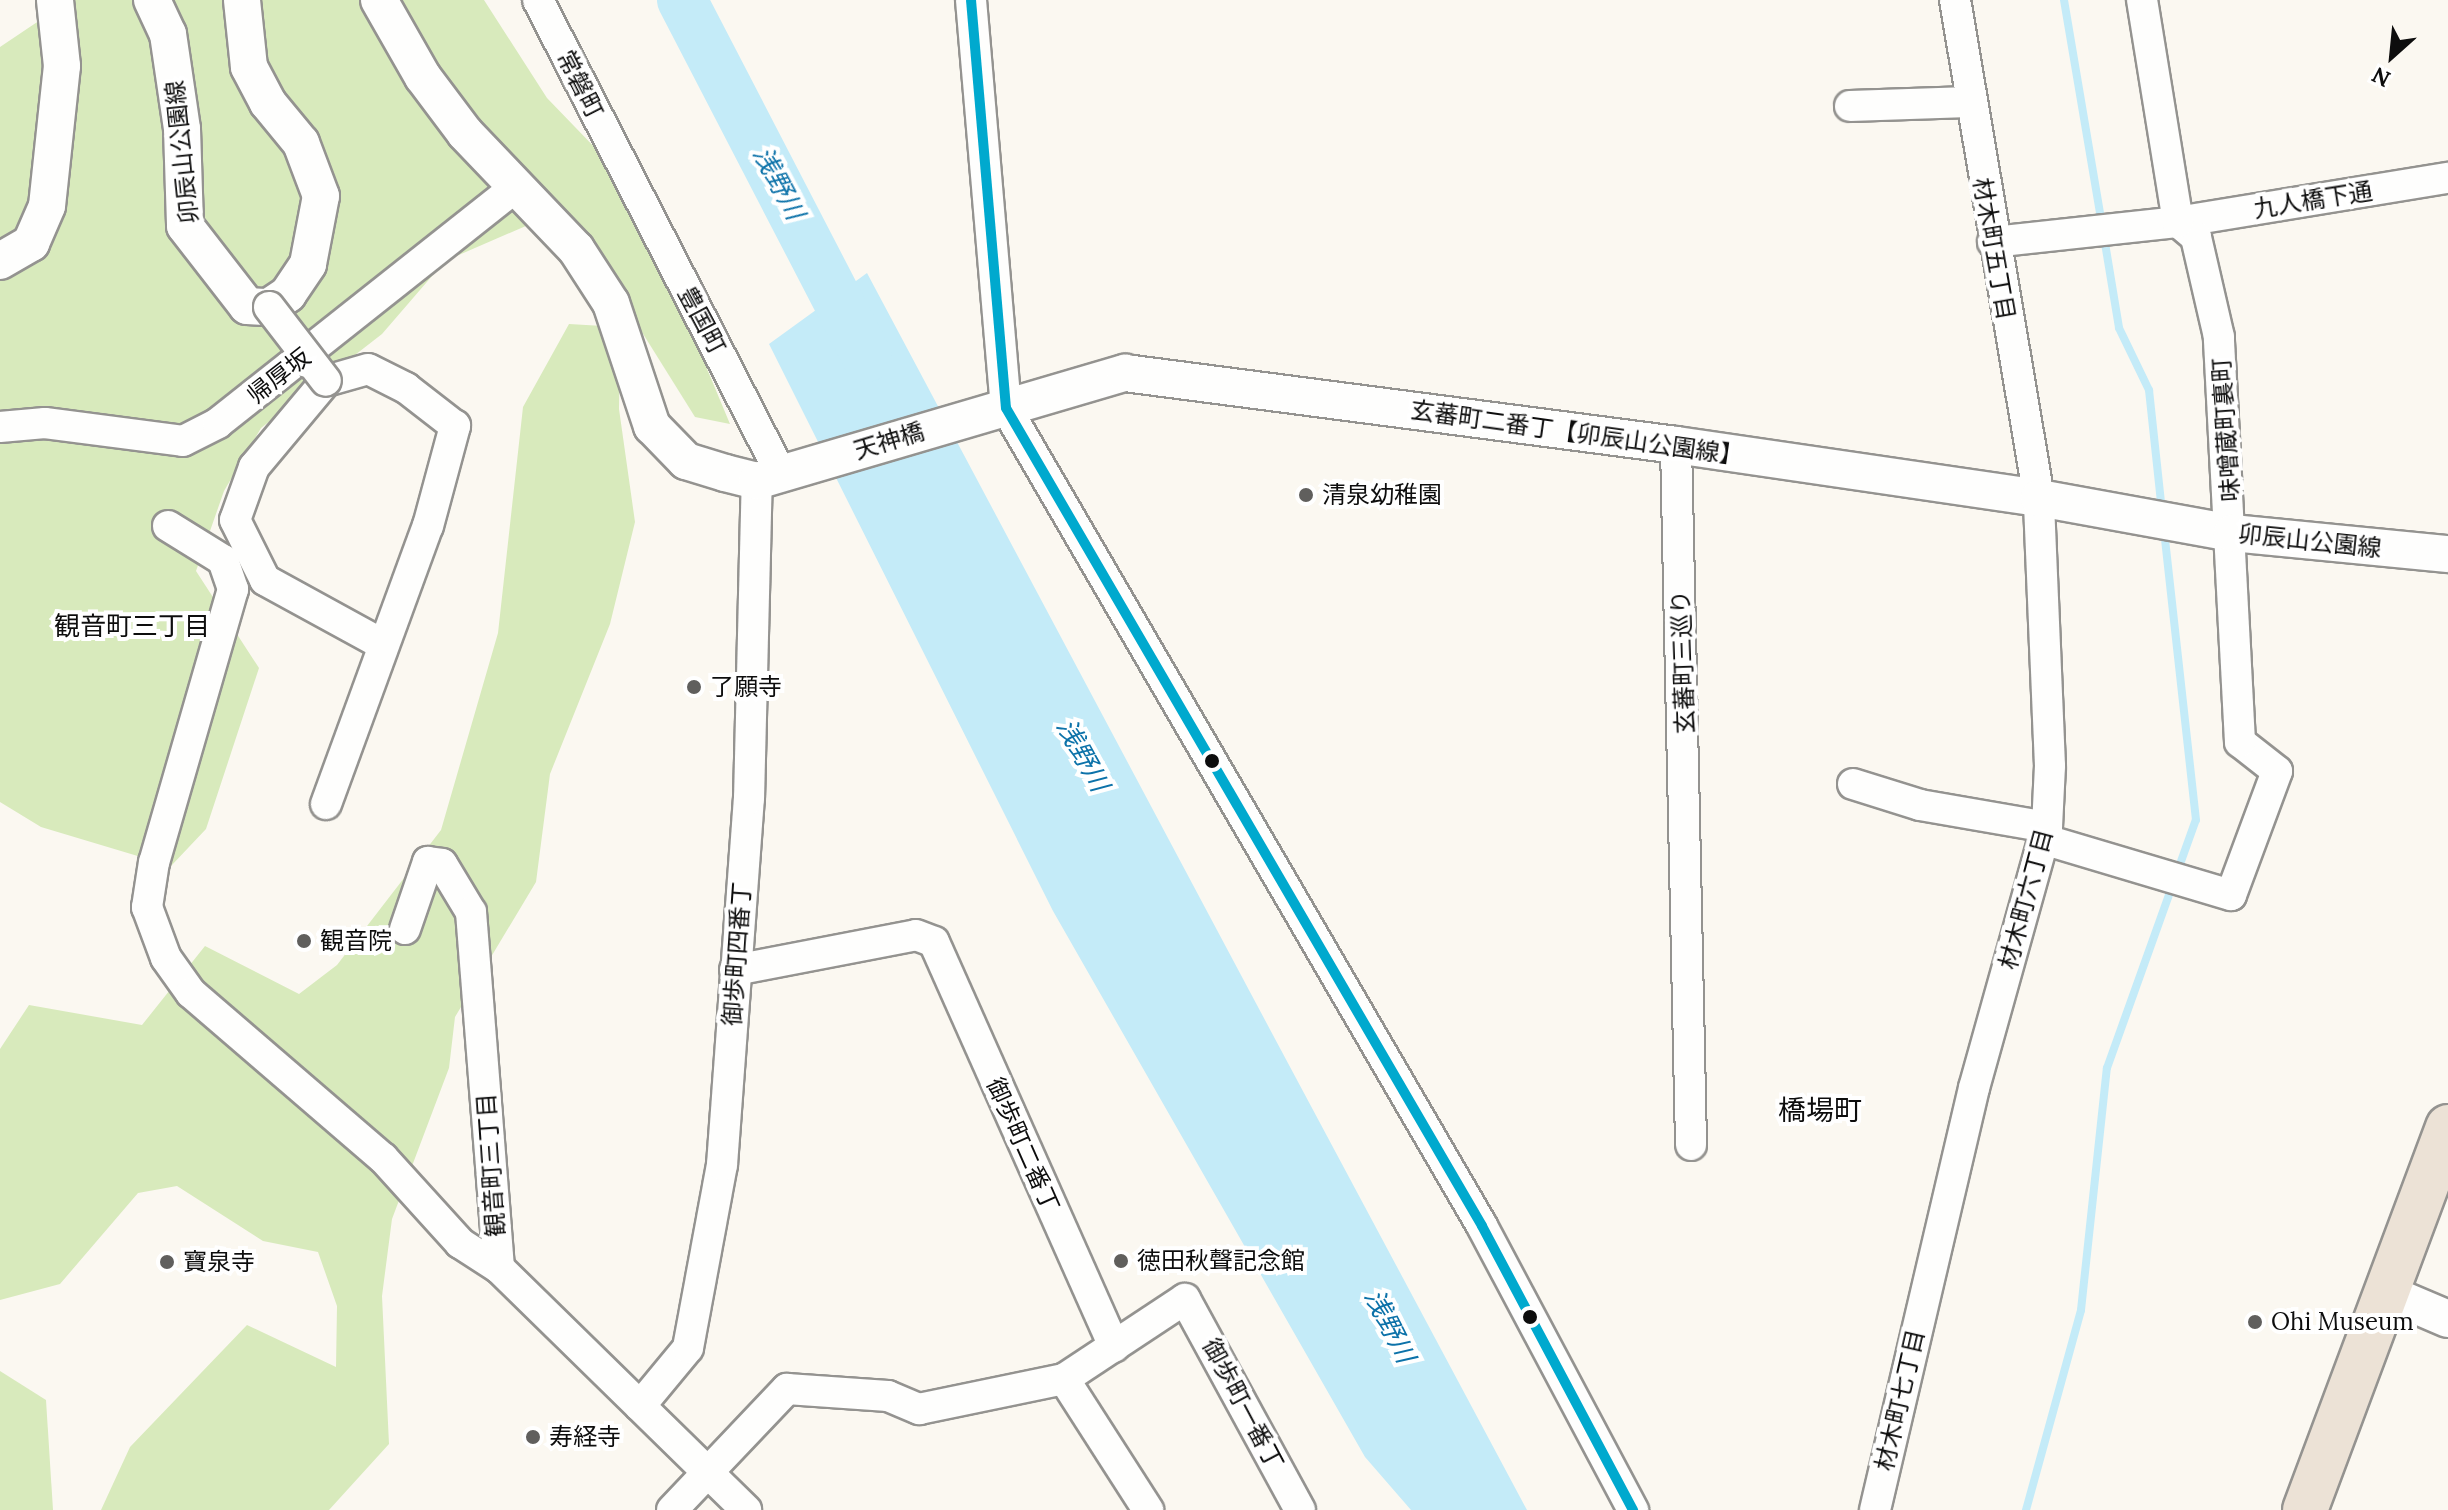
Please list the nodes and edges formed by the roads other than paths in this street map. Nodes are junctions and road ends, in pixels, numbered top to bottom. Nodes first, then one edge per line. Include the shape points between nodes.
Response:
1 (55, 0) edge
2 (152, 0) edge
3 (242, 0) edge
4 (379, 0) edge
5 (538, 0) edge
6 (971, 0) edge
7 (1955, 0) edge
8 (2142, 0) edge
9 (1969, 102) junction
10 (1850, 106) dead end
11 (621, 167) joint
12 (2448, 178) edge
13 (515, 188) junction
14 (2178, 222) junction
15 (1993, 242) junction
16 (0, 261) edge
17 (269, 307) junction
18 (326, 381) junction
19 (992, 411) junction
20 (0, 427) edge
21 (1676, 445) junction
22 (779, 475) junction
23 (2039, 498) junction
24 (2162, 521) joint
25 (168, 526) dead end
26 (2232, 533) junction
27 (2448, 554) edge
28 (382, 644) junction
29 (1853, 784) dead end
30 (326, 804) dead end
31 (2046, 834) junction
32 (405, 929) dead end
33 (735, 970) junction
34 (2448, 1127) edge
35 (1691, 1145) dead end
36 (499, 1268) junction
37 (1926, 1291) joint
38 (2387, 1293) junction
39 (2448, 1319) edge
40 (1114, 1347) junction
41 (1064, 1379) junction
42 (640, 1406) junction
43 (708, 1472) junction
44 (672, 1510) edge
45 (746, 1510) edge
46 (1148, 1510) edge
47 (1300, 1510) edge
48 (1633, 1510) edge
49 (1875, 1510) edge
50 (2305, 1510) edge

1 - 16 street via 62,66 47,206 31,243
2 - 17 street, 卯辰山公園線 via 168,34 180,115 185,226 247,306
3 - 17 street via 249,67 268,103 301,143 321,196 308,264 288,294
4 - 13 street via 423,77
5 - 11 street, 常磐町
6 - 19 street
7 - 9 street, 材木町五丁目
8 - 14 street, 味噌蔵町裏町
9 - 10 street
9 - 15 street, 材木町五丁目
11 - 22 street, 豊国町
12 - 14 street, 九人橋下通
13 - 20 street, 帰厚坂 via 218,423 183,441 45,423
13 - 22 street via 576,249 611,303 652,426 686,461
14 - 15 street, 九人橋下通
14 - 26 street, 味噌蔵町裏町 via 2196,237 2219,337
15 - 23 street, 材木町五丁目
17 - 18 street, bridge
18 - 28 street via 254,467 235,520 265,580
18 - 28 street via 368,369 406,388 455,426 428,526
19 - 21 street, 玄蕃町二番丁【卯辰山公園線】 via 1125,373 1170,375
19 - 22 street, 天神橋
19 - 48 street via 1482,1226
21 - 23 street, 玄蕃町二番丁【卯辰山公園線】
21 - 35 street, 玄蕃町三巡り
22 - 33 street, 御歩町四番丁
23 - 24 street, 玄蕃町二番丁【卯辰山公園線】
23 - 31 street, 材木町六丁目 via 2050,766
24 - 26 street, 卯辰山公園線
25 - 36 street via 223,560 233,589 154,862 147,907 166,958 191,993 383,1158 460,1243
26 - 27 street, 卯辰山公園線
26 - 31 street, 味噌蔵町裏町 via 2240,742 2277,771 2231,895
28 - 30 street
29 - 31 street
31 - 37 street, 材木町六丁目 via 1974,1088
32 - 36 street, 観音町三丁目 via 428,862 442,864 471,912
33 - 40 street, 御歩町二番丁 via 916,935 934,942
33 - 42 street, 御歩町四番丁 via 722,1165 694,1325 688,1348
34 - 38 highway
36 - 42 street, 観音町三丁目
37 - 49 street, 材木町七丁目
38 - 39 street
38 - 50 highway
40 - 41 street
40 - 47 street, 御歩町一番丁 via 1185,1299
41 - 43 street via 919,1409 888,1396 787,1389
41 - 46 street
42 - 43 street, 観音町三丁目
43 - 44 street
43 - 45 street, 観音町三丁目

